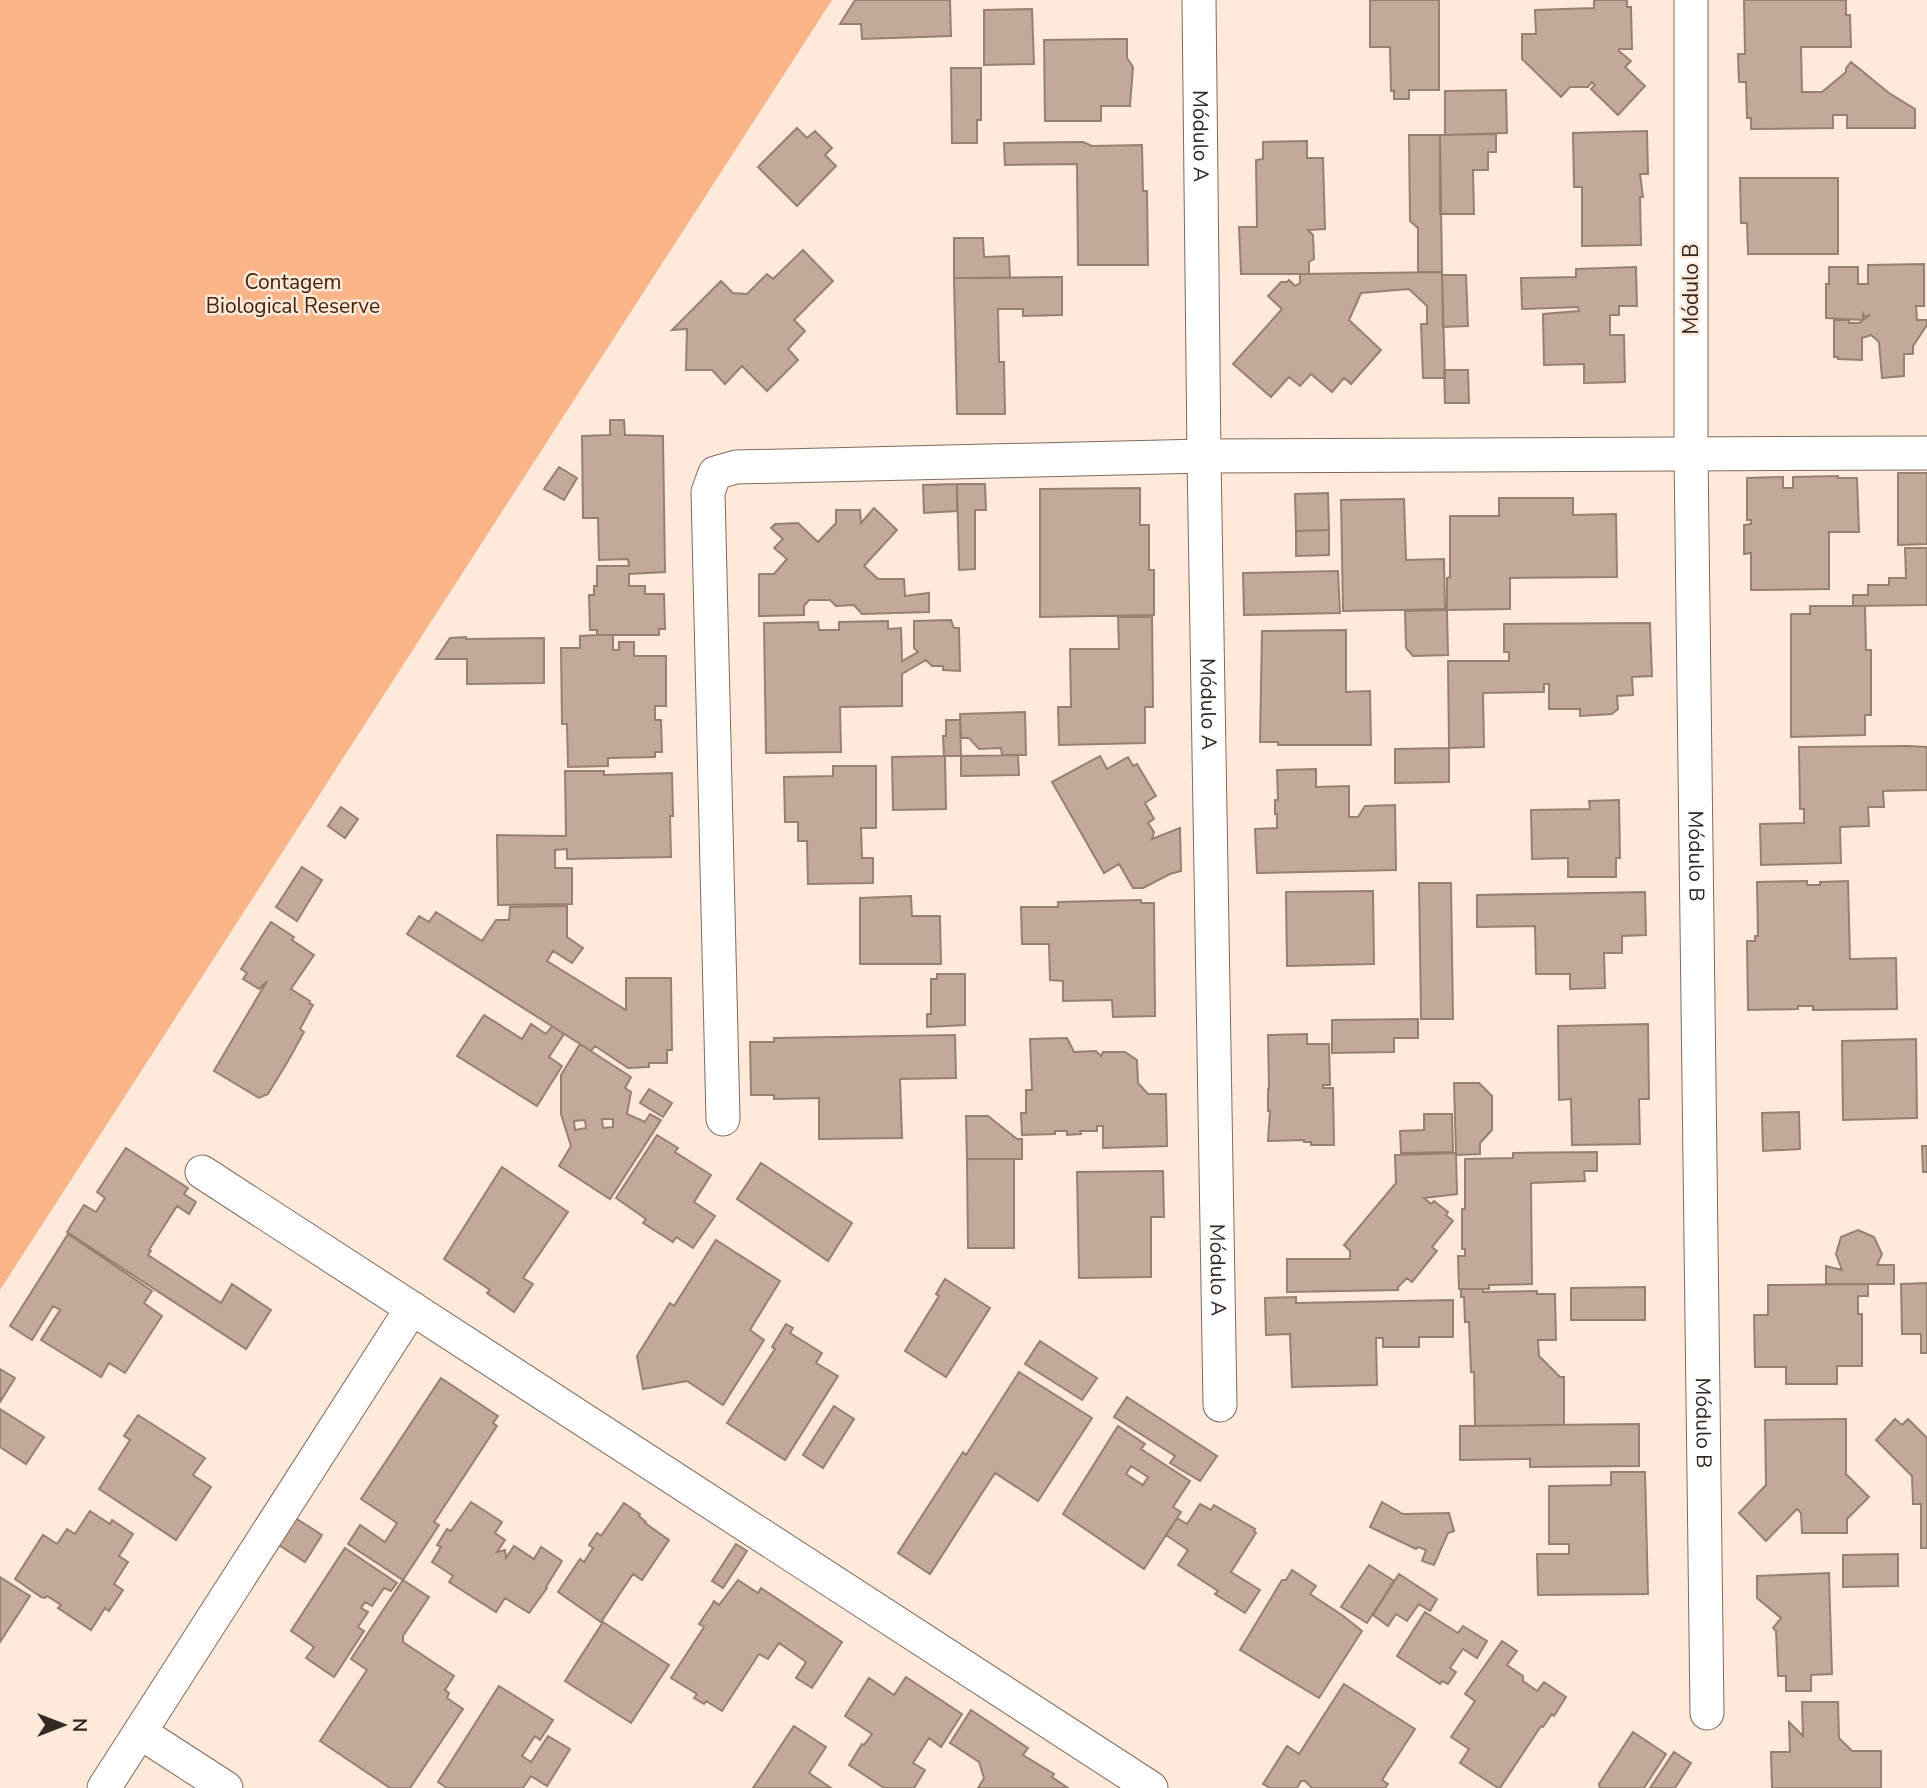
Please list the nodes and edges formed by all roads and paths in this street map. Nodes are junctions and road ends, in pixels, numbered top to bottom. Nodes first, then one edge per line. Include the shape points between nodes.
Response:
1 (1199, 0) edge
2 (1690, 0) edge
3 (1691, 452) junction
4 (1927, 453) edge
5 (1204, 456) junction
6 (723, 1119) dead end
7 (202, 1172) dead end
8 (412, 1308) junction
9 (1220, 1405) dead end
10 (1707, 1713) dead end
11 (141, 1733) junction
12 (104, 1788) edge
13 (226, 1788) edge
14 (1151, 1788) edge

1 - 5 street, Módulo A
2 - 3 street, Módulo B
3 - 4 street
3 - 5 street
3 - 10 street, Módulo B
5 - 6 street via 736,467 715,473 708,492
5 - 9 street, Módulo A
7 - 8 street
8 - 11 street
8 - 14 street
11 - 12 street
11 - 13 street

